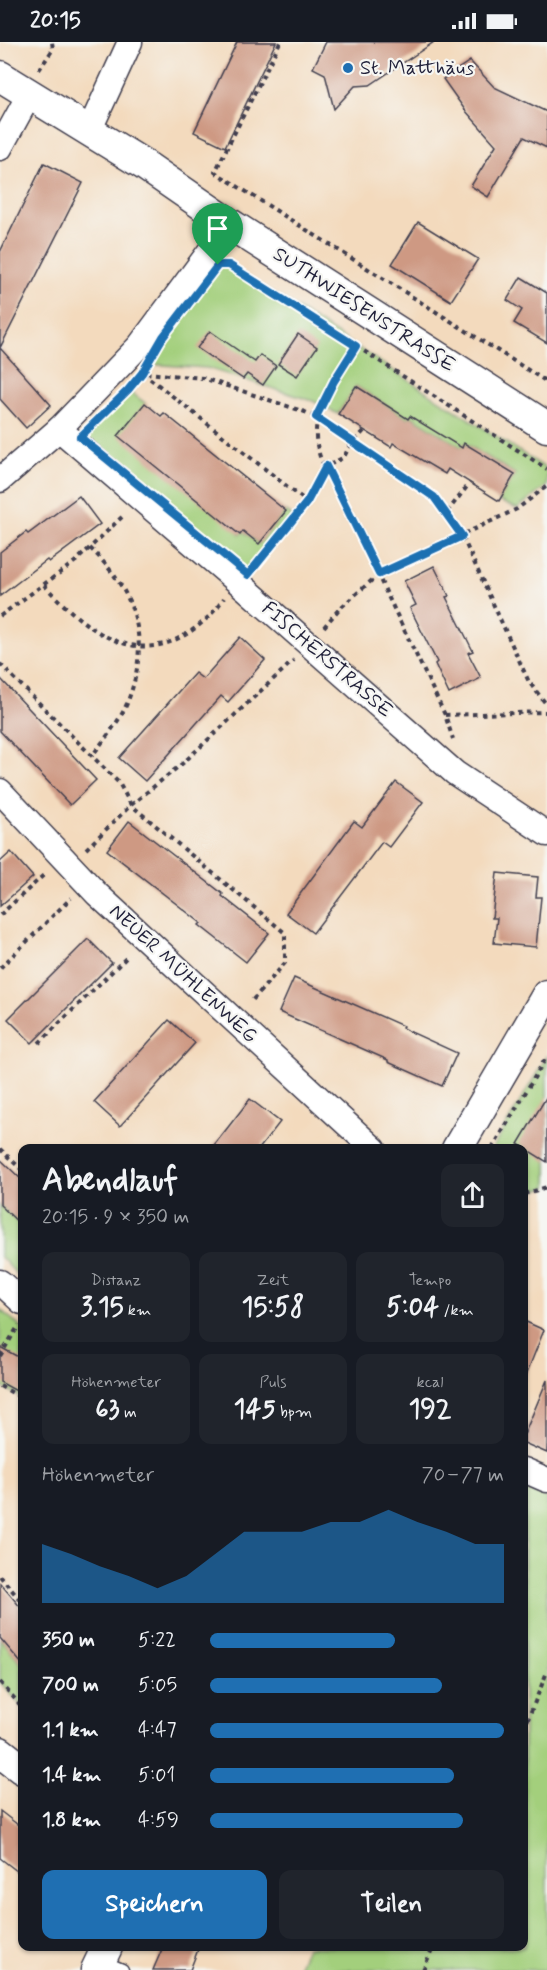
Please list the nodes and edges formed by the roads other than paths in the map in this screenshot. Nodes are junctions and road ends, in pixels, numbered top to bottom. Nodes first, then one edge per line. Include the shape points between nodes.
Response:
1 (130, 42) edge
2 (0, 76) edge
3 (29, 95) junction
4 (88, 131) junction
5 (0, 148) edge
6 (230, 224) junction
7 (547, 427) edge
8 (59, 429) junction
9 (4, 469) edge
10 (0, 791) edge
11 (547, 834) edge
12 (547, 995) edge
13 (369, 1144) edge
14 (460, 1144) edge
15 (0, 1282) edge
16 (18, 1309) edge
17 (528, 1472) edge
18 (547, 1480) edge
19 (0, 1752) edge
20 (18, 1766) edge

1 - 4 street
2 - 3 street, SUTHWIESENSTRASSE
3 - 4 street, SUTHWIESENSTRASSE
3 - 5 street
4 - 6 street, SUTHWIESENSTRASSE
6 - 7 street, SUTHWIESENSTRASSE
6 - 8 street via 140,345
8 - 9 street
8 - 11 street, FISCHERSTRASSE via 455,773
10 - 13 street, NEUER MÜHLENWEG via 97,894
12 - 14 street
15 - 16 street
17 - 18 street
19 - 20 street

